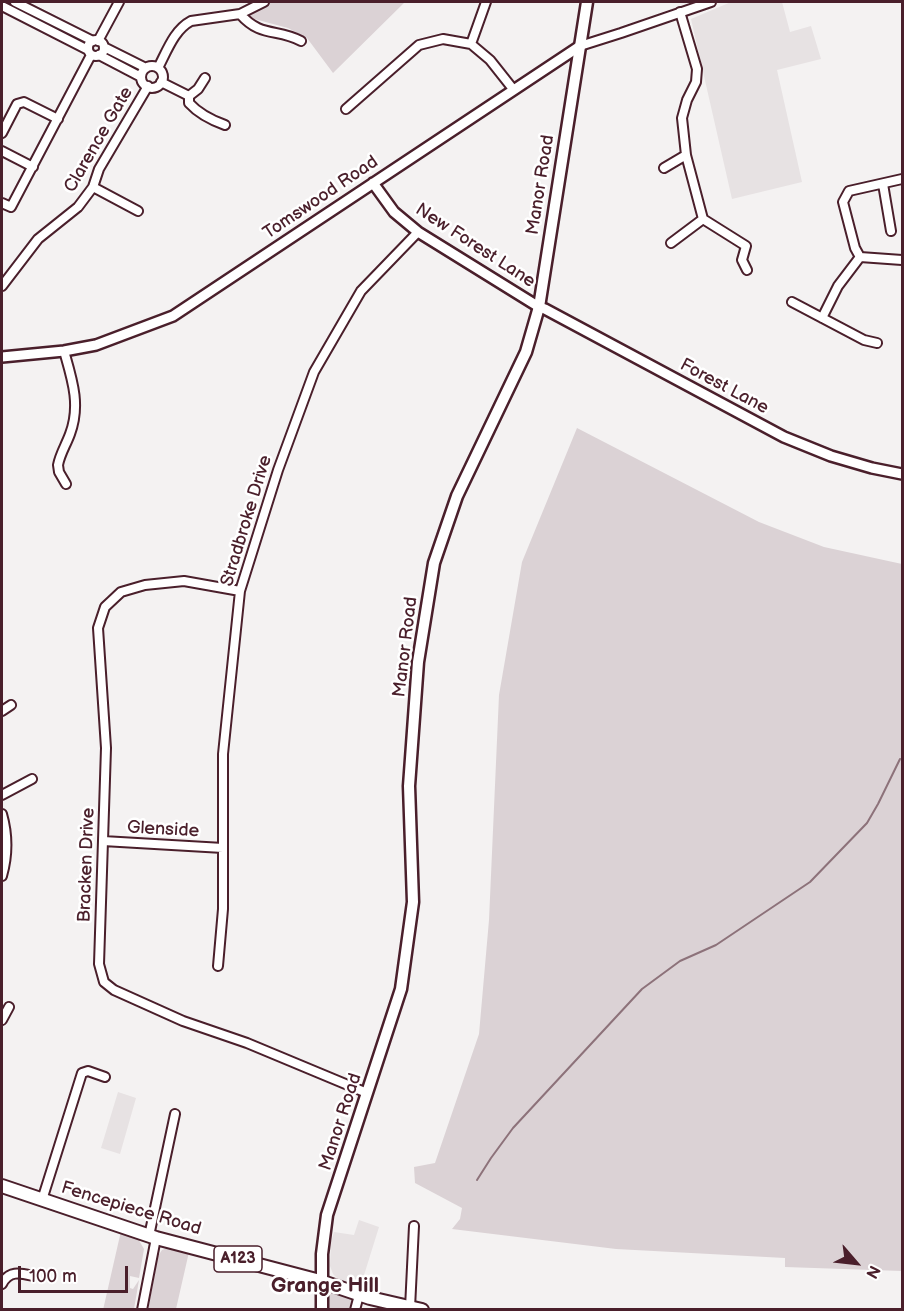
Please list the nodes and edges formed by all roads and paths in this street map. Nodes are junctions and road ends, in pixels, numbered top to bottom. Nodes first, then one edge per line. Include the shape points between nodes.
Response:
1 (15, 2) edge
2 (119, 2) edge
3 (264, 2) edge
4 (486, 2) edge
5 (587, 2) edge
6 (711, 2) edge
7 (2, 4) edge
8 (680, 12) junction
9 (240, 14) junction
10 (301, 41) dead end
11 (98, 43) junction
12 (471, 44) junction
13 (580, 46) junction
14 (93, 53) junction
15 (146, 68) junction
16 (158, 68) junction
17 (141, 77) junction
18 (206, 78) dead end
19 (161, 82) junction
20 (148, 86) junction
21 (513, 89) junction
22 (189, 96) junction
23 (346, 109) dead end
24 (58, 119) junction
25 (225, 125) dead end
26 (2, 133) edge
27 (2, 151) edge
28 (686, 155) junction
29 (33, 167) junction
30 (664, 168) dead end
31 (903, 180) edge
32 (373, 183) junction
33 (883, 184) junction
34 (93, 187) junction
35 (2, 203) edge
36 (138, 211) dead end
37 (703, 219) junction
38 (891, 231) dead end
39 (418, 232) junction
40 (671, 243) dead end
41 (860, 256) junction
42 (903, 260) edge
43 (747, 270) dead end
44 (2, 286) edge
45 (792, 302) dead end
46 (538, 307) junction
47 (822, 318) junction
48 (877, 343) dead end
49 (65, 350) junction
50 (2, 357) edge
51 (903, 474) edge
52 (66, 484) dead end
53 (240, 591) junction
54 (11, 705) dead end
55 (2, 711) edge
56 (32, 780) dead end
57 (2, 795) edge
58 (2, 814) edge
59 (103, 841) junction
60 (223, 848) junction
61 (2, 876) edge
62 (218, 966) dead end
63 (9, 1007) dead end
64 (2, 1020) edge
65 (105, 1077) dead end
66 (367, 1093) junction
67 (175, 1114) dead end
68 (2, 1186) edge
69 (42, 1200) junction
70 (414, 1226) dead end
71 (153, 1237) junction
72 (33, 1276) dead end
73 (320, 1281) junction
74 (2, 1284) edge
75 (359, 1294) junction
76 (416, 1309) edge
77 (142, 1310) edge
78 (322, 1310) edge
79 (355, 1310) edge

1 - 11 street
2 - 11 street
3 - 9 street
4 - 12 street
5 - 13 main road, Manor Road
6 - 8 street
7 - 14 street
8 - 13 street
8 - 28 street via 697,69 682,118
9 - 10 street via 258,29
9 - 16 street via 185,24
11 - 14 street via 88,45
11 - 14 street via 102,53
11 - 15 street
12 - 21 street
12 - 23 street via 443,39 419,45
13 - 21 street, Tomswood Road
13 - 46 main road, Manor Road
14 - 17 street
14 - 24 street
15 - 16 street
15 - 17 street
16 - 19 street
17 - 20 street
18 - 22 street
19 - 20 street
19 - 22 street, Clarence Gate
20 - 34 street, Clarence Gate via 99,169
21 - 32 street, Tomswood Road
22 - 25 street via 189,103 196,110
24 - 26 street via 24,102 17,104
24 - 29 street
27 - 29 street
28 - 30 street
28 - 37 street
29 - 35 street via 11,207
31 - 33 street
32 - 39 street, New Forest Lane via 394,212
32 - 49 street, Tomswood Road via 173,316 96,345
33 - 38 street
33 - 41 street via 849,191 843,202
34 - 36 street
34 - 44 street, Clarence Gate via 78,207 38,239
37 - 40 street
37 - 43 street via 746,246 742,260
39 - 46 street, New Forest Lane
39 - 53 street, Stradbroke Drive via 361,291 314,372
41 - 42 street
41 - 47 street via 838,286
45 - 47 street
46 - 51 street, Forest Lane via 784,437 831,456
46 - 66 main road, Manor Road via 526,352 457,496 434,563 418,662 409,786 413,902 401,989
47 - 48 street
49 - 50 street, Tomswood Road
49 - 52 street via 76,400 76,414 58,465
53 - 59 street, Bracken Drive via 184,581 145,585 121,592 105,607 98,628 106,748
53 - 60 street, Stradbroke Drive via 223,754
54 - 55 street
56 - 57 street
58 - 61 street via 7,841
59 - 60 street, Glenside
59 - 66 street, Bracken Drive via 99,964 104,982 183,1021
60 - 62 street, Stradbroke Drive
63 - 64 street
65 - 69 street via 88,1071 82,1074
66 - 73 main road, Manor Road via 327,1215
67 - 71 street
68 - 69 main road, Fencepiece Road / A123
69 - 71 main road, Fencepiece Road / A123
70 - 76 street
71 - 73 main road, Fencepiece Road / A123
71 - 77 street
72 - 74 street via 13,1273
73 - 75 main road, A123
73 - 78 main road, Manor Road
75 - 76 main road, A123
75 - 79 street

